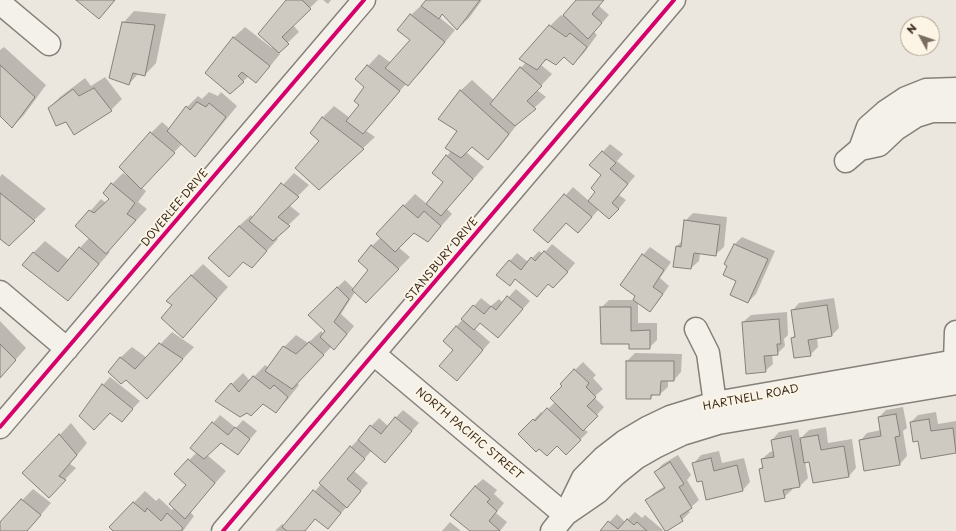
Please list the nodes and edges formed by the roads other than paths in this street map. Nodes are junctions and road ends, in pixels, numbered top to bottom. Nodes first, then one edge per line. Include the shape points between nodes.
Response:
1 (364, 0) edge
2 (668, 2) edge
3 (0, 3) edge
4 (49, 44) dead end
5 (956, 89) edge
6 (956, 111) edge
7 (0, 292) edge
8 (696, 329) dead end
9 (956, 332) edge
10 (67, 349) junction
11 (374, 354) junction
12 (956, 364) edge
13 (956, 383) edge
14 (716, 413) junction
15 (0, 427) edge
16 (558, 523) edge
17 (223, 531) edge

1 - 10 street, DOVERLEE DRIVE
2 - 11 street, STANSBURY DRIVE
3 - 4 street
5 - 6 street via 926,90 906,98 868,127 853,155 880,145 896,129 916,116 932,111
7 - 10 street
8 - 14 street via 708,353
9 - 12 street
10 - 15 street, DOVERLEE DRIVE
11 - 16 street, NORTH PACIFIC STREET
11 - 17 street, STANSBURY DRIVE
12 - 14 street, HARTNELL ROAD
13 - 14 street, HARTNELL ROAD
14 - 16 street, HARTNELL ROAD via 636,458

